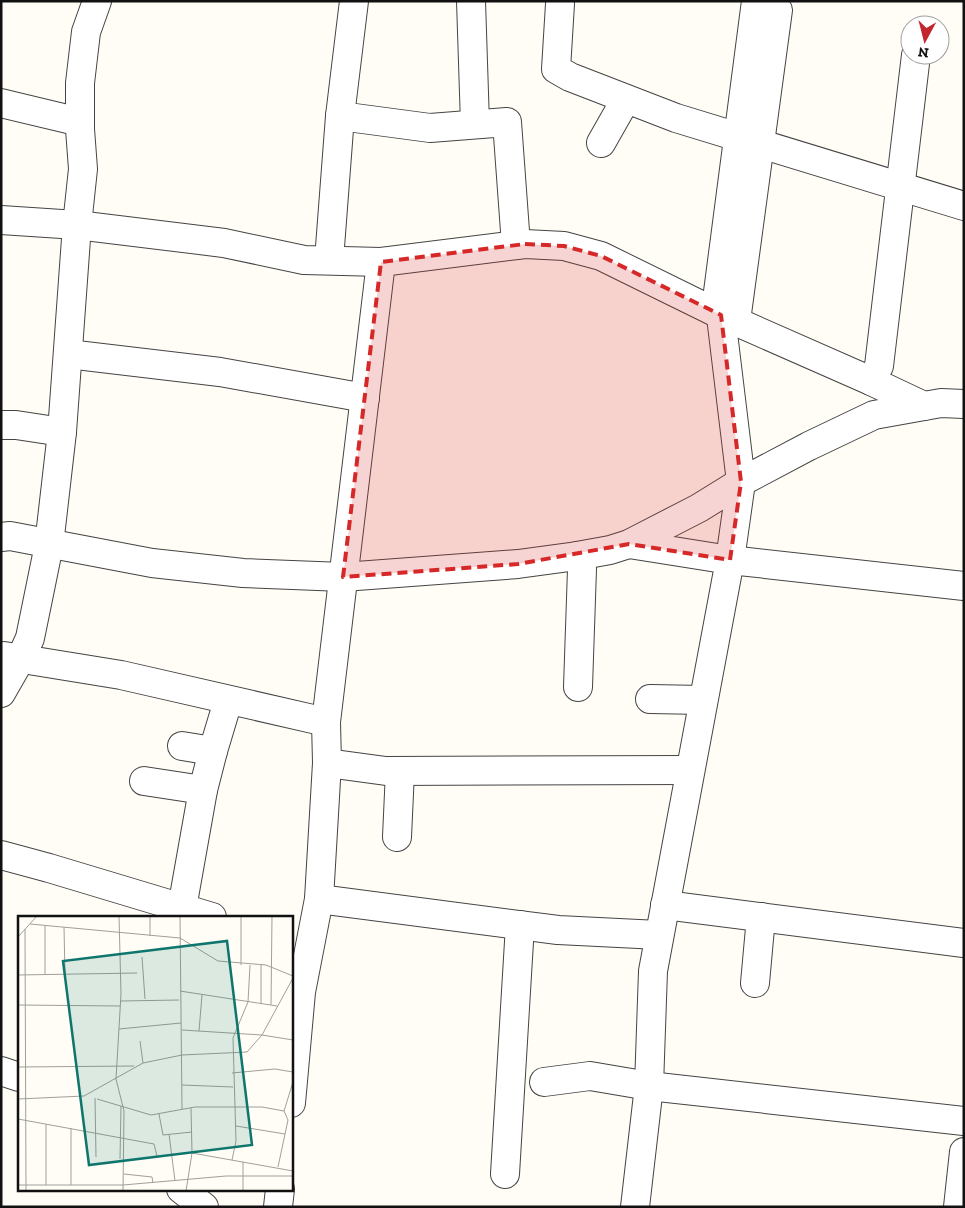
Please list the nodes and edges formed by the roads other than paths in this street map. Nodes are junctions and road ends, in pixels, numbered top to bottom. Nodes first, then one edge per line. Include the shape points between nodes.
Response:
1 (97, 1) edge
2 (354, 1) edge
3 (471, 1) edge
4 (560, 4) dead end
5 (767, 6) edge
6 (915, 65) edge
7 (626, 99) junction
8 (1, 104) edge
9 (340, 116) junction
10 (80, 122) junction
11 (475, 124) junction
12 (749, 141) junction
13 (601, 143) dead end
14 (900, 186) junction
15 (964, 206) edge
16 (1, 220) edge
17 (77, 225) junction
18 (516, 246) junction
19 (329, 260) junction
20 (381, 262) junction
21 (729, 318) junction
22 (68, 354) junction
23 (871, 381) junction
24 (365, 398) junction
25 (964, 404) edge
26 (924, 406) junction
27 (1, 425) edge
28 (62, 432) junction
29 (741, 482) junction
30 (1, 538) edge
31 (629, 544) junction
32 (49, 545) junction
33 (577, 556) junction
34 (730, 560) junction
35 (344, 577) junction
36 (964, 586) edge
37 (11, 656) edge
38 (578, 686) dead end
39 (1, 693) edge
40 (650, 699) dead end
41 (703, 700) junction
42 (228, 701) junction
43 (326, 722) junction
44 (182, 746) dead end
45 (213, 751) junction
46 (327, 763) junction
47 (690, 770) junction
48 (400, 771) junction
49 (144, 781) dead end
50 (203, 790) junction
51 (397, 837) dead end
52 (1, 855) edge
53 (319, 899) junction
54 (665, 904) junction
55 (182, 908) junction
56 (209, 916) edge
57 (761, 917) junction
58 (520, 925) junction
59 (659, 935) junction
60 (964, 943) edge
61 (301, 944) edge
62 (755, 984) dead end
63 (1, 1071) edge
64 (18, 1077) edge
65 (544, 1082) dead end
66 (649, 1086) junction
67 (292, 1092) edge
68 (964, 1121) edge
69 (964, 1152) edge
70 (506, 1174) dead end
71 (182, 1190) edge
72 (280, 1190) edge
73 (204, 1207) edge
74 (278, 1207) edge
75 (634, 1207) edge
76 (958, 1207) edge

1 - 10 street via 86,32 80,83
2 - 9 street
3 - 11 street
4 - 7 street via 556,69
5 - 12 street
6 - 14 street
7 - 12 street
7 - 13 street
8 - 10 street
9 - 11 street via 430,128
9 - 19 street
10 - 17 street via 83,169
11 - 18 street via 507,122
12 - 14 street
12 - 21 street
14 - 15 street
14 - 23 street via 879,366
16 - 17 street
17 - 19 street via 224,243 304,260
17 - 22 street
18 - 20 street
18 - 21 street via 564,246 601,256
19 - 20 street
20 - 24 street
21 - 23 street
21 - 29 street
22 - 24 street via 220,372
22 - 28 street
23 - 26 street
24 - 35 street
25 - 26 street
26 - 29 street via 874,415
27 - 28 street
28 - 32 street
29 - 31 street
29 - 34 street
30 - 32 street via 10,536
31 - 33 street
31 - 34 street
32 - 35 street via 152,563 225,571
32 - 37 street via 30,638
33 - 35 street via 518,564
33 - 38 street via 582,569
34 - 36 street
34 - 41 street
35 - 43 street
37 - 39 street
37 - 42 street via 121,675
40 - 41 street
41 - 47 street
42 - 43 street
42 - 45 street
43 - 46 street
44 - 45 street
45 - 50 street
46 - 48 street
46 - 53 street
47 - 48 street
47 - 54 street
48 - 51 street
49 - 50 street
50 - 55 street
52 - 55 street
53 - 58 street
53 - 61 street
54 - 57 street
54 - 59 street
55 - 56 street
57 - 60 street
57 - 62 street
58 - 59 street
58 - 70 street
59 - 66 street via 653,971
61 - 67 street via 301,992
63 - 64 street
65 - 66 street via 590,1076
66 - 68 street
66 - 75 street
69 - 76 street
71 - 73 street
72 - 74 street

